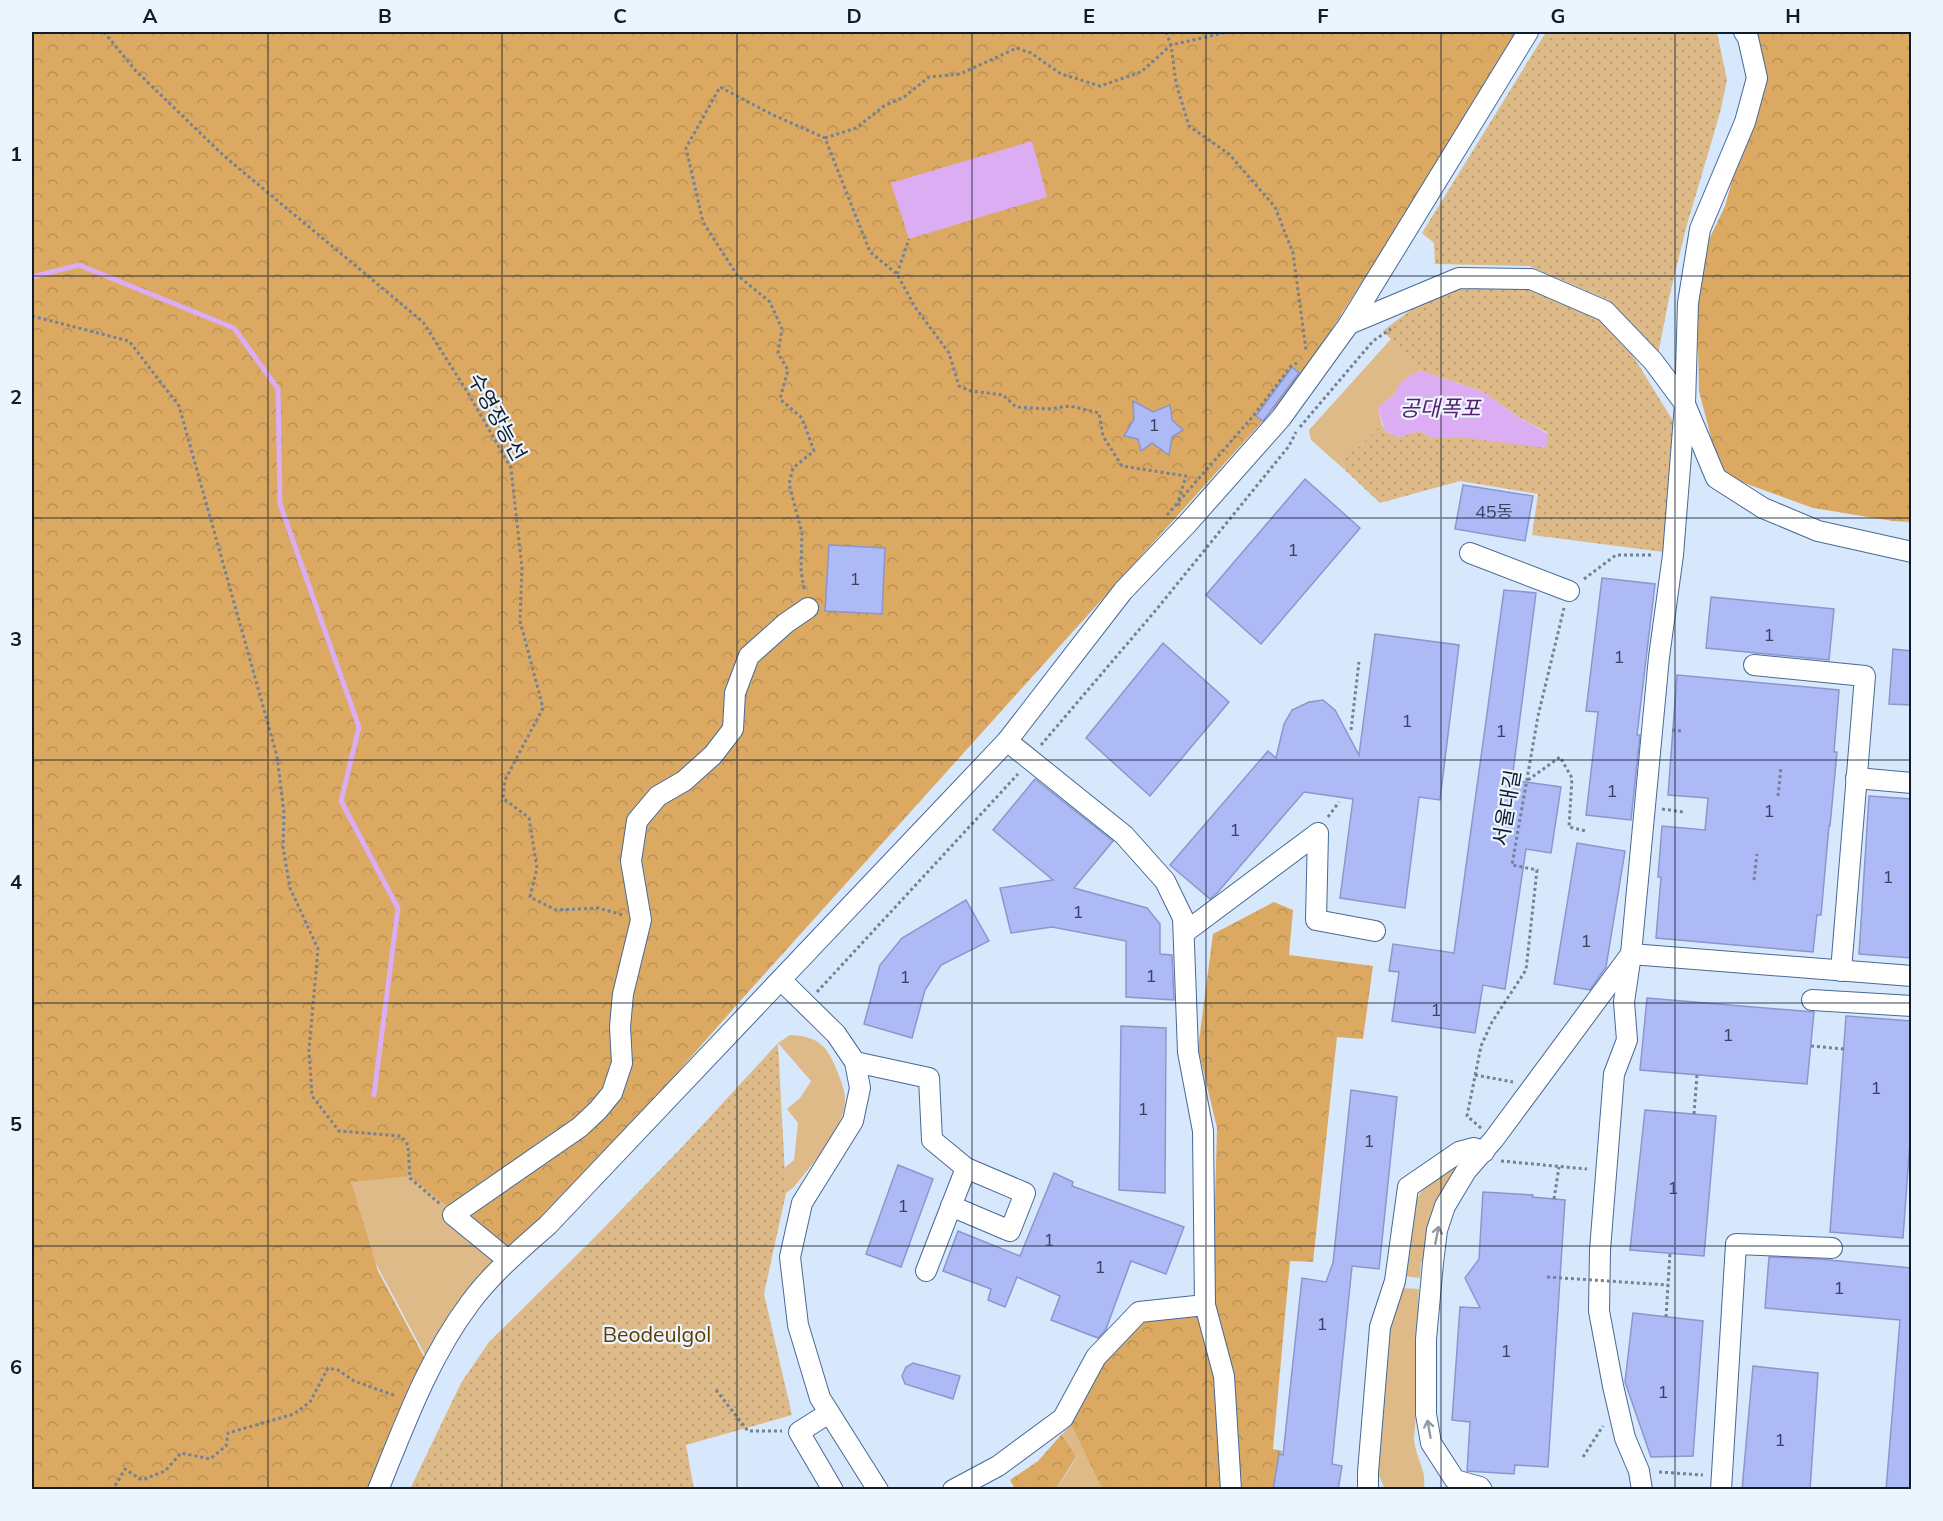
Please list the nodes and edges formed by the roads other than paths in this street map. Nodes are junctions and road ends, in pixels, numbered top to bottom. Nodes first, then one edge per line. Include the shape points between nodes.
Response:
1 (1528, 32) edge
2 (1744, 32) edge
3 (1349, 324) junction
4 (1685, 404) junction
5 (1911, 552) edge
6 (1470, 553) dead end
7 (1569, 591) road end
8 (808, 608) road end
9 (1754, 665) dead end
10 (1006, 741) junction
11 (1856, 778) junction
12 (1911, 783) edge
13 (1375, 931) dead end
14 (1184, 933) junction
15 (1631, 954) junction
16 (1841, 971) junction
17 (1911, 976) edge
18 (782, 981) junction
19 (1812, 1000) dead end
20 (1911, 1006) edge
21 (855, 1062) junction
22 (1489, 1145) junction
23 (966, 1168) junction
24 (951, 1206) junction
25 (1832, 1248) dead end
26 (508, 1260) junction
27 (926, 1271) dead end
28 (1205, 1305) junction
29 (829, 1413) junction
30 (1640, 1480) edge
31 (1722, 1483) edge
32 (1450, 1486) edge
33 (378, 1490) edge
34 (833, 1490) edge
35 (878, 1490) edge
36 (953, 1490) edge
37 (1231, 1490) edge
38 (1368, 1490) edge
39 (1482, 1490) edge

1 - 3 street
2 - 4 street via 1757,78 1745,122 1700,230 1688,303
3 - 4 street via 1459,278 1532,279 1605,311 1653,361
3 - 10 street via 1281,418 1123,591
4 - 5 street via 1716,478 1762,508 1818,531
4 - 15 street
6 - 7 street
8 - 26 street via 749,657 735,693 732,729 713,755 684,781 658,796 636,822 631,861 640,920 623,994 622,1063 612,1093 580,1126 453,1215
9 - 11 street via 1865,676
10 - 14 street via 1124,835 1165,881 1183,918
10 - 18 street
11 - 12 street
11 - 16 street
13 - 14 street via 1316,920 1317,833
14 - 28 street via 1188,1052 1203,1131
15 - 16 street
15 - 22 street
15 - 30 street via 1624,1002 1627,1040 1614,1074 1599,1311 1625,1438
16 - 17 street
18 - 21 street via 836,1034
18 - 26 street via 548,1226
19 - 20 street
21 - 23 street via 929,1078 932,1140
21 - 29 street via 860,1088 853,1121 801,1203 790,1257 798,1325 820,1398
32 -> 22 street via 1431,1443 1426,1414 1426,1339 1433,1263 1445,1206 1466,1171
22 - 38 street via 1459,1152 1408,1187 1395,1281 1380,1327
23 - 24 street
23 - 24 street via 1025,1193 1011,1231
24 - 27 street
25 - 31 street via 1736,1244
26 - 33 street via 470,1303 434,1361
28 - 36 street via 1139,1312 1096,1358 1063,1418 998,1466
28 - 37 street via 1224,1376
29 - 34 street via 799,1432
29 - 35 street
32 - 39 street

